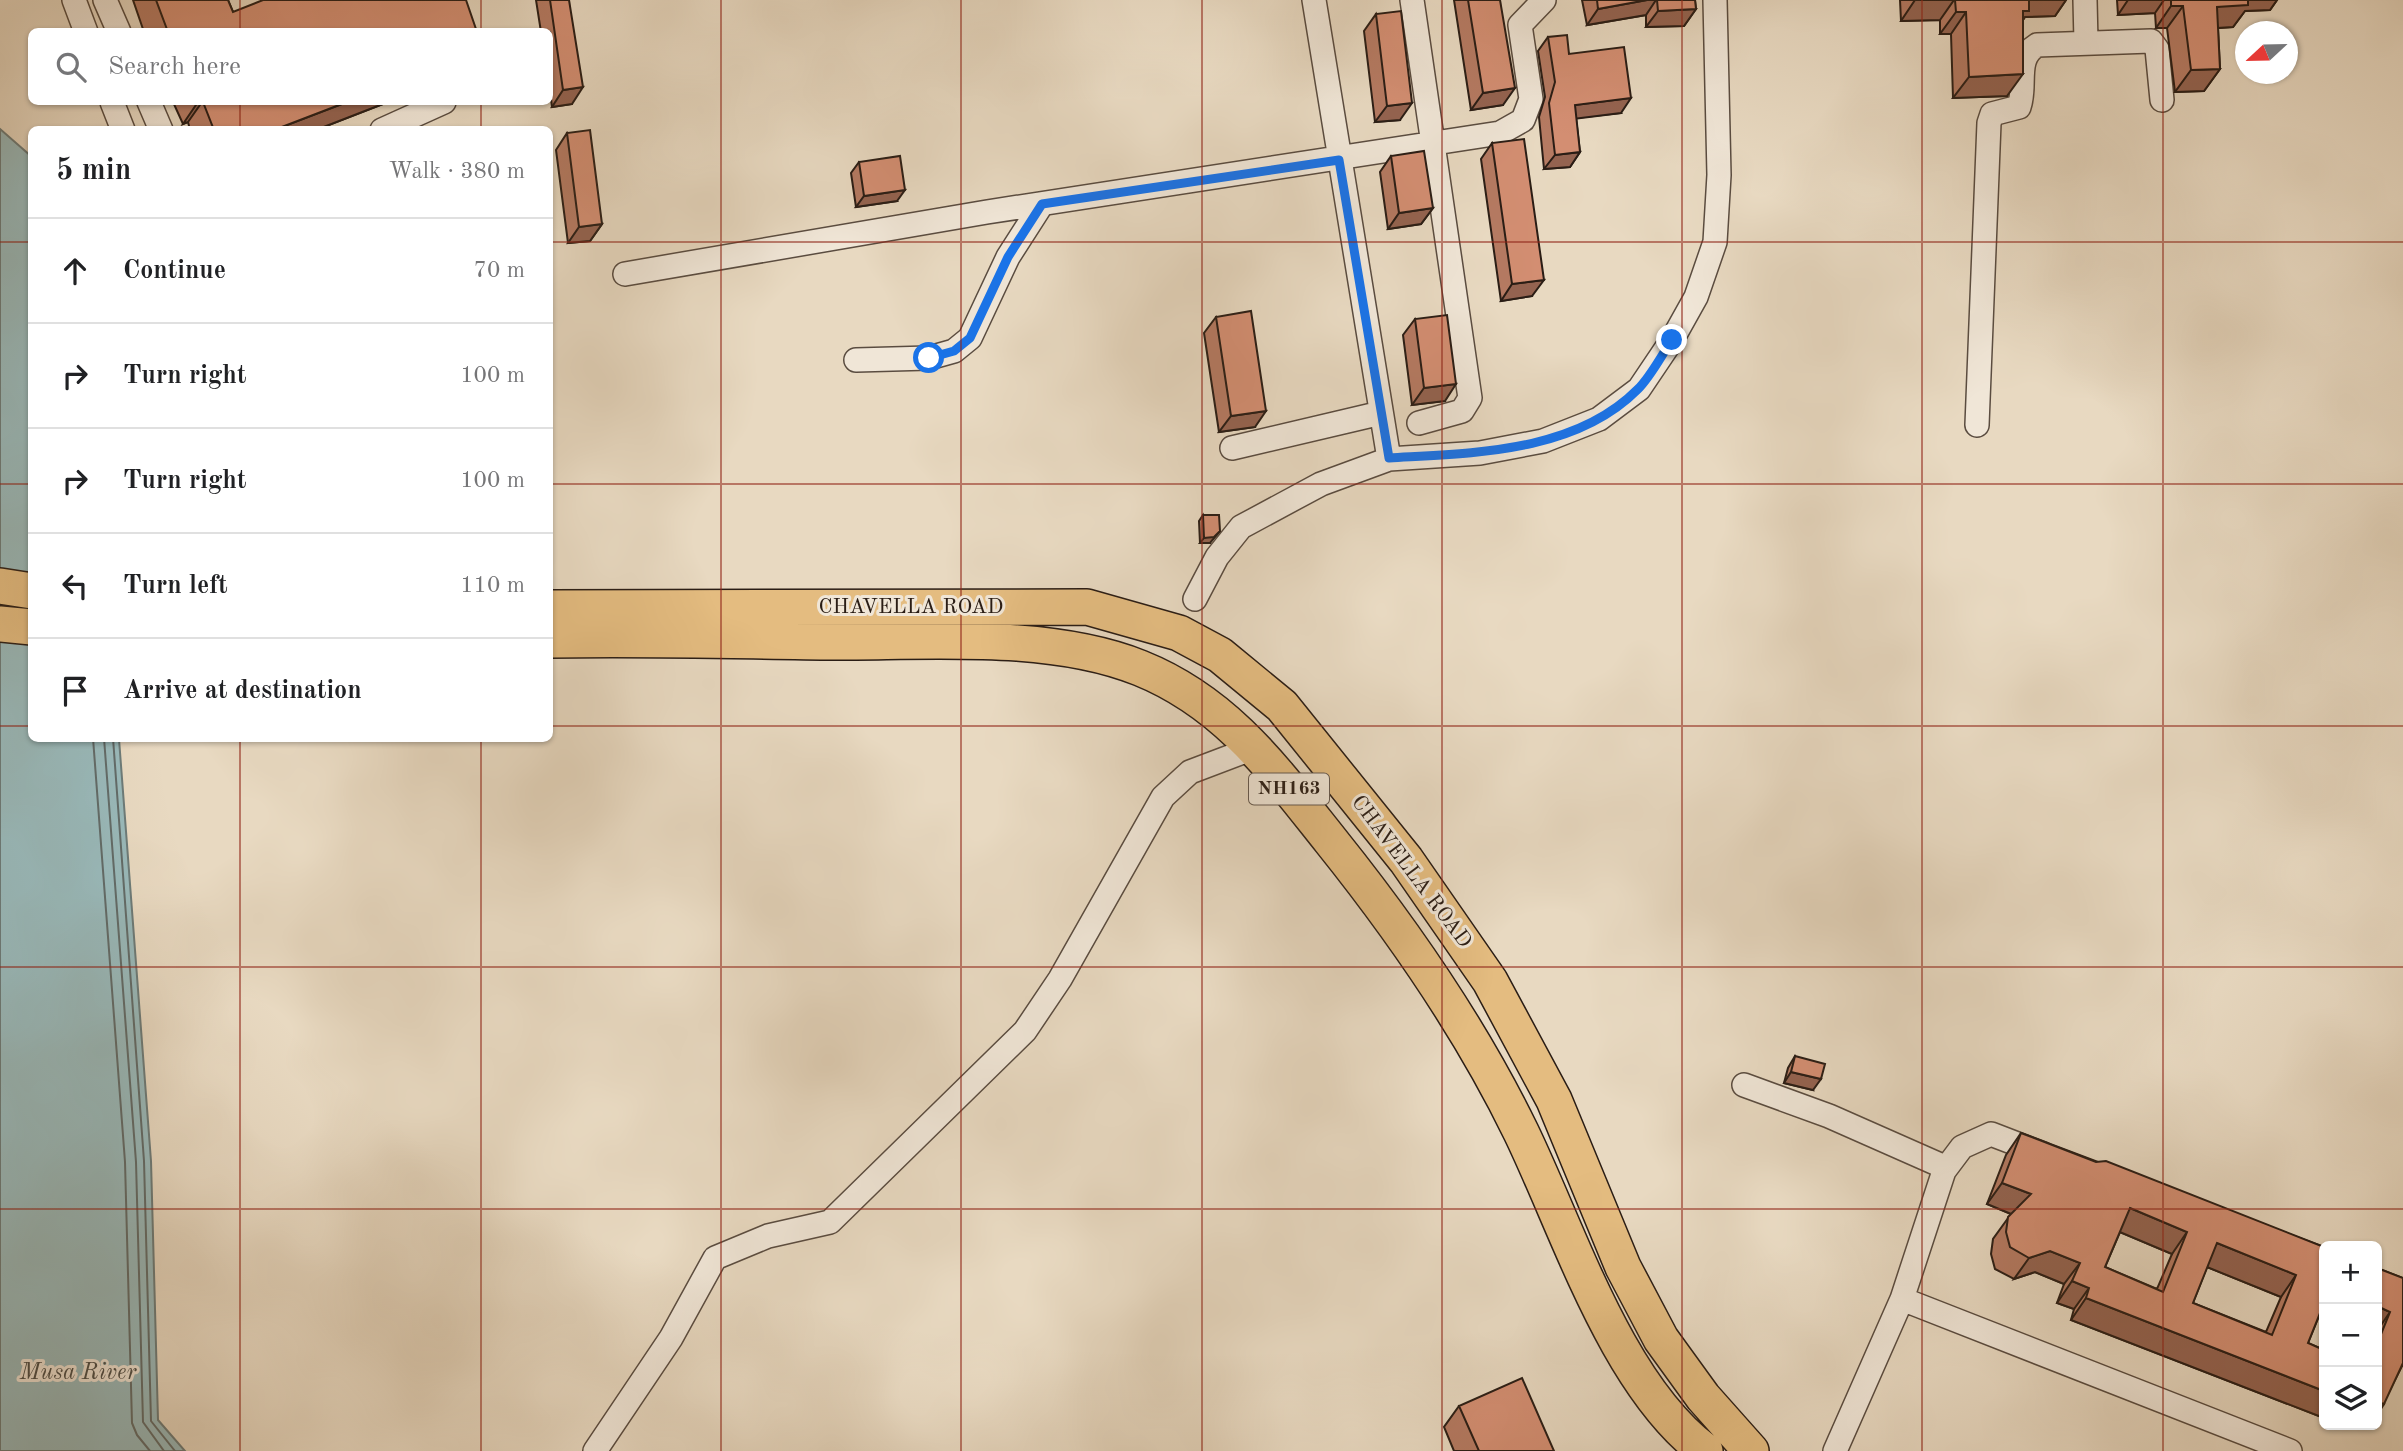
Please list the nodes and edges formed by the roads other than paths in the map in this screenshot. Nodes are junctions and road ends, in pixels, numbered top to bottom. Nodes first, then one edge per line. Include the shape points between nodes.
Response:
1 (74, 0) edge
2 (105, 0) edge
3 (1314, 0) edge
4 (1412, 0) edge
5 (1515, 0) edge
6 (1544, 0) edge
7 (1715, 0) edge
8 (2085, 0) edge
9 (1520, 25) junction
10 (84, 28) edge
11 (117, 28) edge
12 (2086, 42) junction
13 (2162, 100) dead end
14 (113, 105) edge
15 (150, 105) edge
16 (437, 105) edge
17 (121, 126) edge
18 (159, 126) edge
19 (391, 126) edge
20 (1432, 145) junction
21 (1339, 160) junction
22 (1042, 204) junction
23 (625, 274) dead end
24 (856, 360) dead end
25 (1381, 412) junction
26 (1419, 423) dead end
27 (1977, 425) dead end
28 (1232, 449) dead end
29 (1389, 458) junction
30 (0, 586) edge
31 (28, 590) edge
32 (1195, 598) dead end
33 (553, 607) edge
34 (0, 624) edge
35 (28, 627) edge
36 (553, 640) edge
37 (1256, 747) junction
38 (1744, 1085) dead end
39 (2062, 1161) edge
40 (1944, 1171) junction
41 (1902, 1299) junction
42 (1703, 1397) junction
43 (1687, 1444) edge
44 (594, 1451) edge
45 (1751, 1451) edge
46 (1835, 1451) edge
47 (2290, 1451) edge

1 - 10 street
2 - 11 street
3 - 21 street
4 - 20 street
5 - 9 street
6 - 9 street
7 - 29 street via 1719,175 1715,242 1696,297 1639,389 1599,419 1543,441 1480,453
8 - 12 street
9 - 20 street via 1531,99 1523,120 1500,134
12 - 13 street via 2151,41 2157,49
12 - 27 street via 2037,45 2027,51 2019,107 1992,114 1989,122
14 - 17 street
15 - 18 street
16 - 19 street
20 - 21 street
20 - 26 street via 1470,398 1462,411
21 - 22 street
21 - 25 street
22 - 23 street
22 - 24 street via 1008,257 970,338 954,351 929,358
25 - 28 street
25 - 29 street
29 - 32 street via 1321,484 1241,527 1217,557
30 - 31 highway
33 - 42 highway, CHAVELLA ROAD / NH163 via 1087,607 1179,633 1220,655 1282,706 1406,860 1490,981 1554,1100 1623,1267 1661,1339
34 - 35 highway
36 - 37 highway, CHAVELLA ROAD / NH163 via 1001,640 1136,666 1199,700
37 - 43 highway, CHAVELLA ROAD / NH163 via 1376,896 1458,1014 1520,1130 1634,1369
37 - 44 street via 1190,772 1163,797 1026,1031 830,1222 768,1236 715,1258 671,1338
38 - 40 street via 1829,1116 1941,1165
39 - 40 street via 1991,1135 1962,1147
40 - 41 street
41 - 46 street
41 - 47 street
42 - 43 street
42 - 45 highway, CHAVELLA ROAD / NH163

